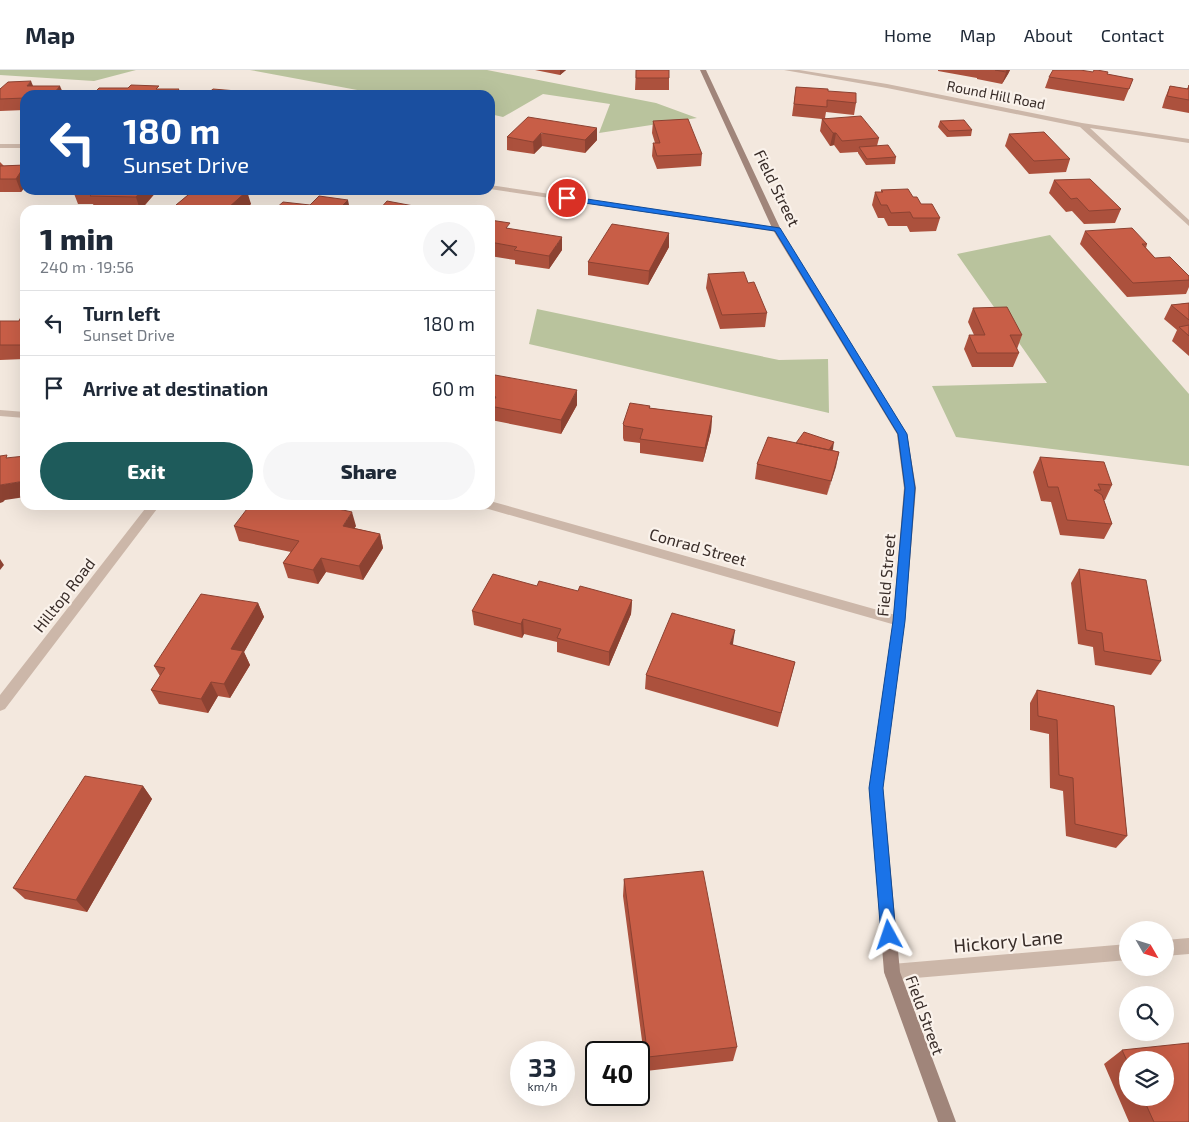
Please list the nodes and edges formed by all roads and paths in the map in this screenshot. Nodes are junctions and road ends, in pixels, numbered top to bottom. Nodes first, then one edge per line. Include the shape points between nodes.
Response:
1 (703, 70) edge
2 (787, 70) edge
3 (1082, 125) junction
4 (1189, 141) edge
5 (0, 146) edge
6 (20, 146) edge
7 (495, 188) edge
8 (1189, 224) edge
9 (777, 230) junction
10 (0, 413) edge
11 (20, 415) edge
12 (495, 507) edge
13 (150, 510) edge
14 (899, 621) junction
15 (0, 705) edge
16 (1189, 946) edge
17 (1174, 947) edge
18 (1119, 953) edge
19 (892, 972) junction
20 (947, 1122) edge

1 - 9 street, Field Street
2 - 3 street, Round Hill Road via 887,86
3 - 4 street, Round Hill Road
3 - 8 street
5 - 6 street
7 - 9 street
9 - 14 street, Field Street via 902,434 910,488
10 - 11 street
12 - 14 street, Conrad Street
13 - 15 street, Hilltop Road
14 - 19 street, Field Street via 876,788
16 - 17 street
18 - 19 street, Hickory Lane
19 - 20 street, Field Street

